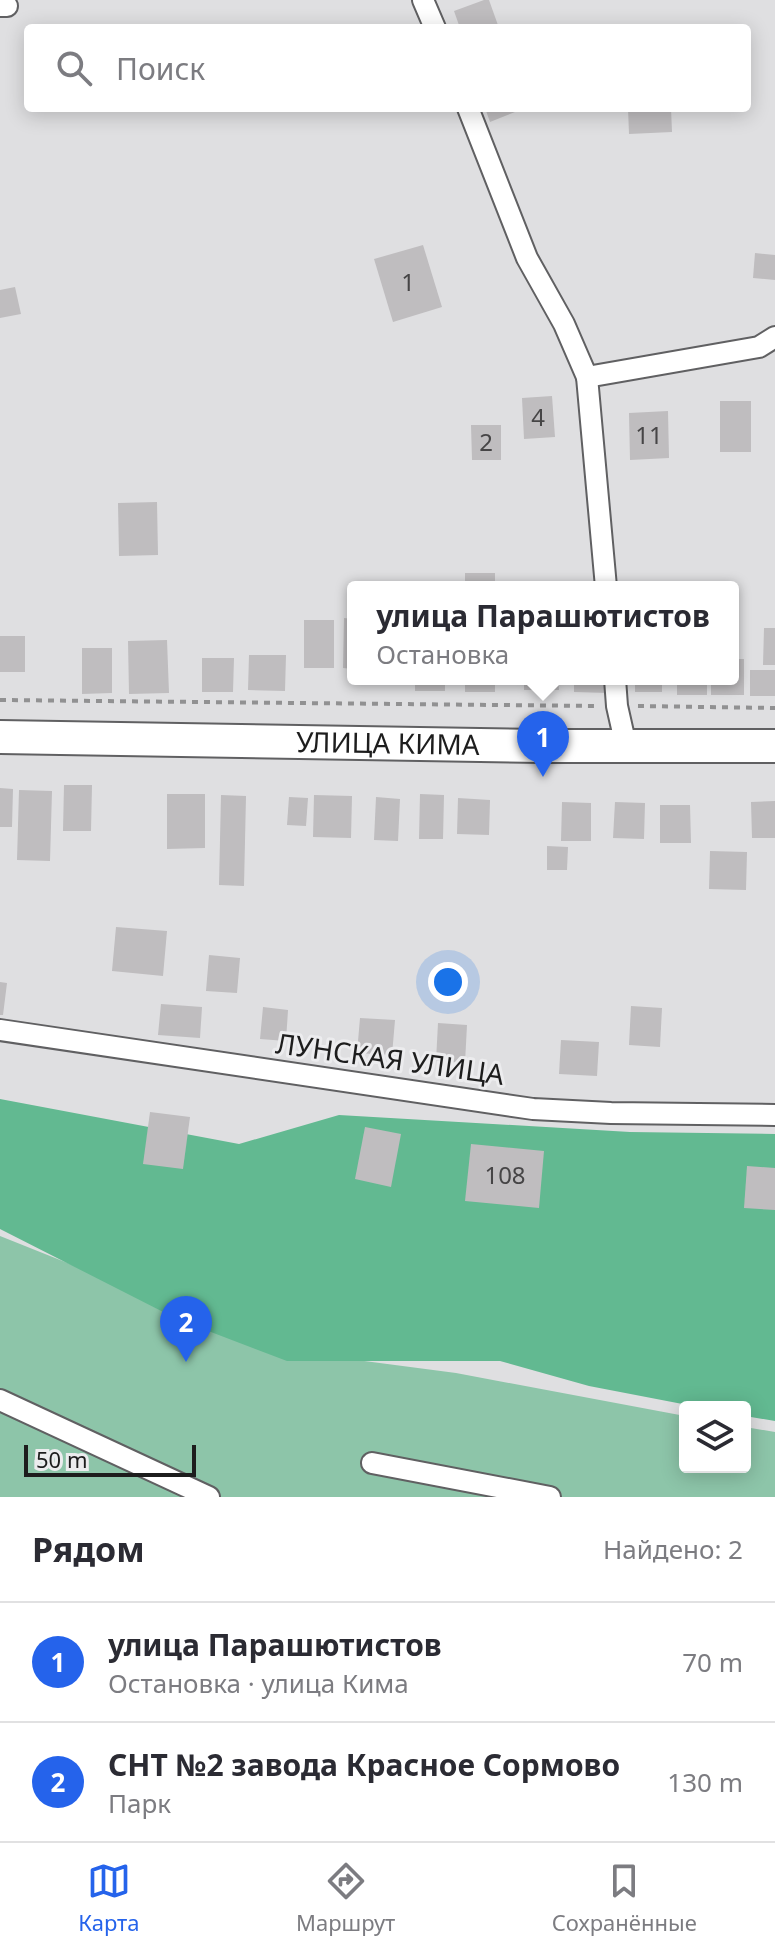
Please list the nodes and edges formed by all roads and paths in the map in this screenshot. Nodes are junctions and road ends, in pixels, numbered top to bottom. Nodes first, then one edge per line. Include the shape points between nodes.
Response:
1 (423, 0) edge
2 (433, 24) edge
3 (470, 112) edge
4 (775, 337) edge
5 (587, 377) junction
6 (605, 581) edge
7 (615, 685) edge
8 (0, 700) edge
9 (617, 706) junction
10 (775, 708) edge
11 (0, 737) edge
12 (626, 746) junction
13 (775, 746) edge
14 (0, 1030) edge
15 (775, 1115) edge
16 (0, 1400) edge
17 (372, 1463) dead end
18 (209, 1497) edge
19 (550, 1497) edge

1 - 2 street
3 - 5 street via 527,258
4 - 5 street via 759,347
5 - 6 street
7 - 9 street
8 - 9 path
9 - 10 path
9 - 12 street
11 - 12 main road, УЛИЦА КИМА
12 - 13 main road, УЛИЦА КИМА
14 - 15 street, ЛУНСКАЯ УЛИЦА via 533,1109
16 - 18 street
17 - 19 street

